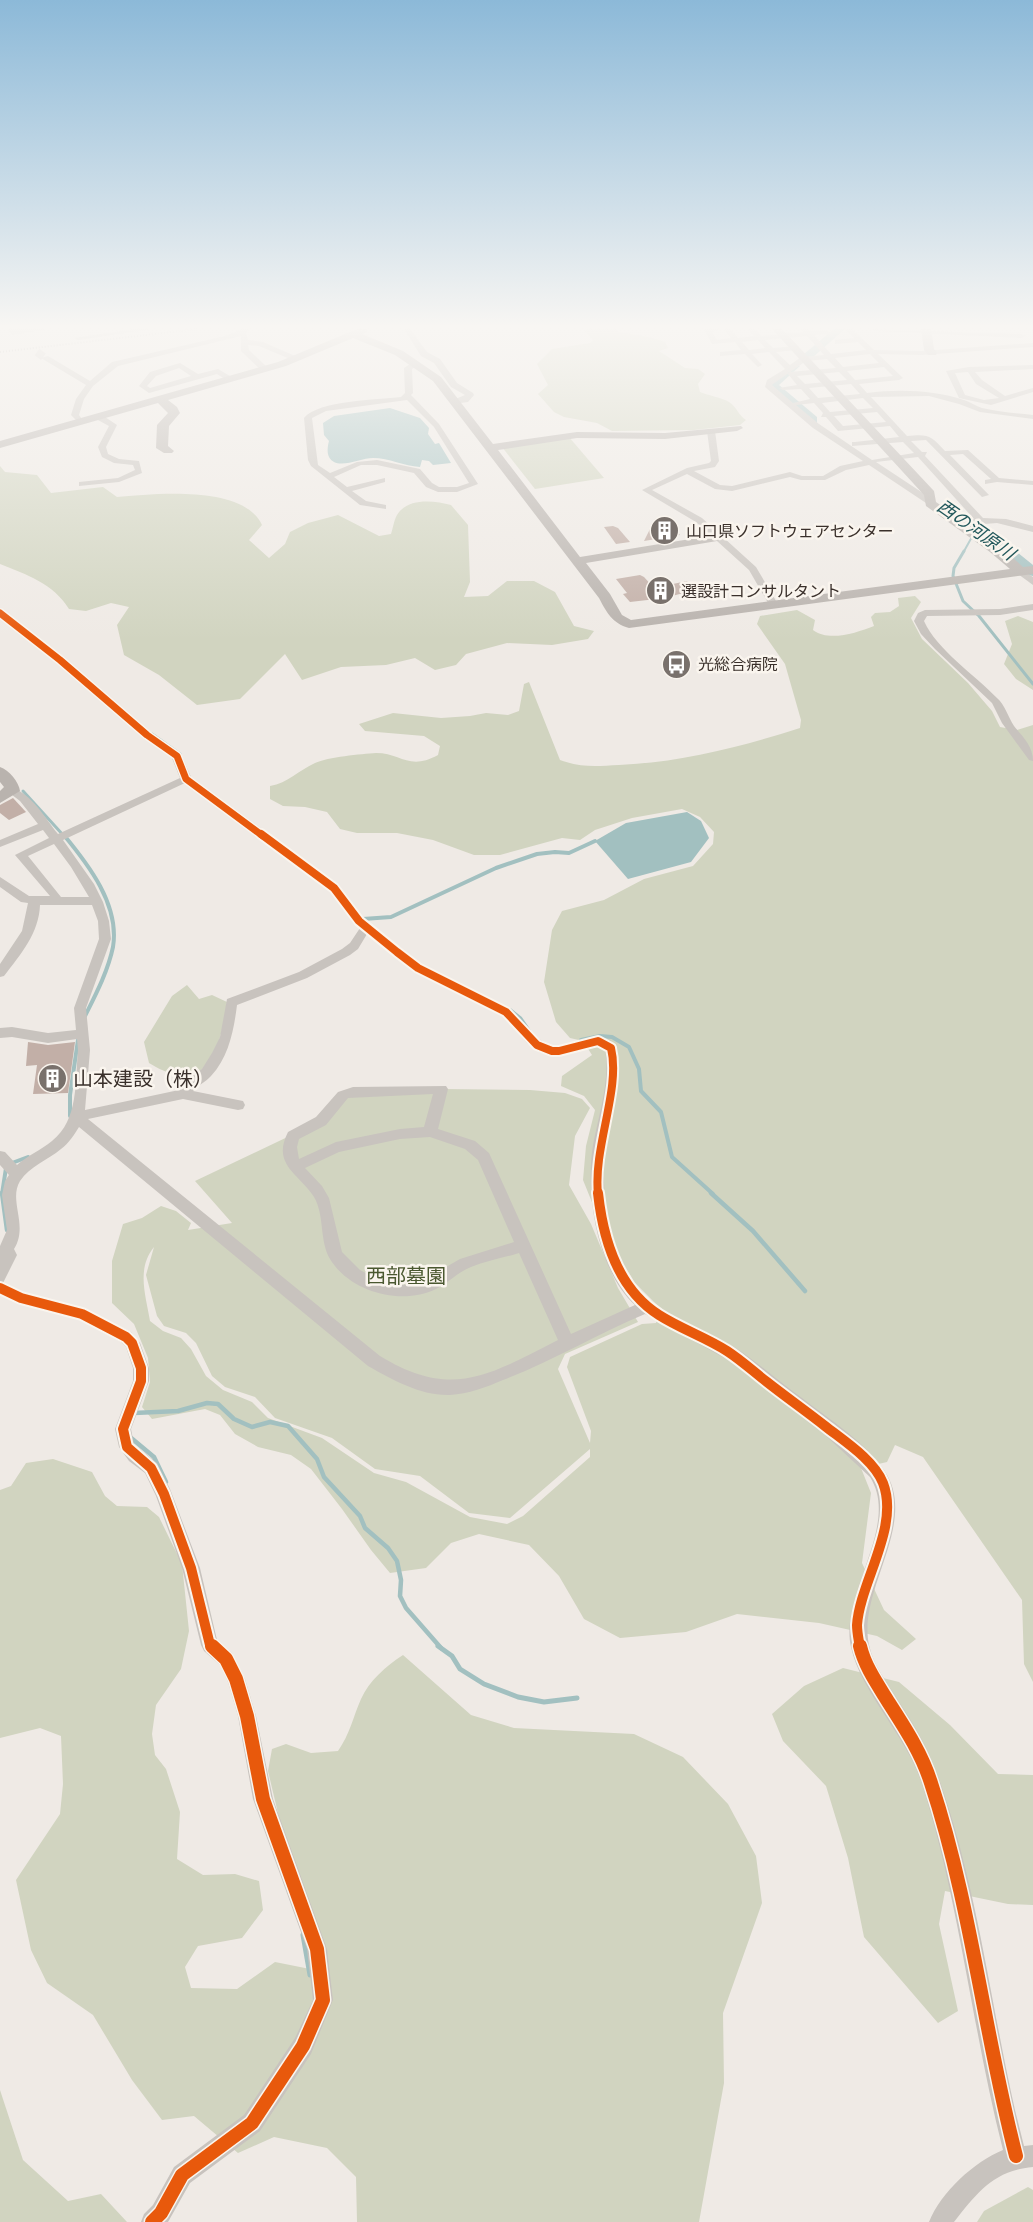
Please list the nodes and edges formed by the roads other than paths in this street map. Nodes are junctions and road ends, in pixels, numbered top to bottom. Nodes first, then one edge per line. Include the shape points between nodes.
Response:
1 (43, 433) edge
2 (109, 433) edge
3 (162, 433) edge
4 (309, 433) edge
5 (441, 433) edge
6 (479, 433) edge
7 (695, 433) edge
8 (711, 433) edge
9 (829, 433) edge
10 (872, 433) edge
11 (900, 433) edge
12 (906, 439) junction
13 (881, 442) junction
14 (855, 444) dead end
15 (0, 445) edge
16 (491, 448) junction
17 (168, 451) dead end
18 (944, 453) junction
19 (920, 455) junction
20 (895, 458) junction
21 (873, 461) junction
22 (981, 465) junction
23 (958, 468) junction
24 (935, 471) junction
25 (688, 472) junction
26 (909, 473) junction
27 (328, 476) junction
28 (382, 480) dead end
29 (997, 480) junction
30 (1033, 483) edge
31 (82, 484) dead end
32 (973, 484) junction
33 (950, 487) junction
34 (345, 490) junction
35 (922, 494) junction
36 (985, 495) dead end
37 (383, 507) dead end
38 (980, 520) junction
39 (961, 524) junction
40 (1033, 529) edge
41 (717, 537) junction
42 (577, 561) junction
43 (1027, 571) edge
44 (1033, 582) edge
45 (774, 606) junction
46 (1033, 607) edge
47 (0, 613) edge
48 (1033, 758) edge
49 (0, 772) edge
50 (186, 779) junction
51 (6, 794) edge
52 (44, 825) junction
53 (56, 839) junction
54 (0, 844) edge
55 (0, 881) edge
56 (96, 901) junction
57 (34, 902) junction
58 (54, 902) junction
59 (366, 927) junction
60 (0, 973) edge
61 (0, 1033) edge
62 (84, 1034) junction
63 (183, 1094) junction
64 (238, 1105) dead end
65 (78, 1116) junction
66 (430, 1132) junction
67 (0, 1156) edge
68 (294, 1167) junction
69 (16, 1173) junction
70 (522, 1246) junction
71 (3, 1255) edge
72 (0, 1278) edge
73 (0, 1288) edge
74 (646, 1307) junction
75 (569, 1343) junction
76 (1025, 2156) edge
77 (162, 2219) edge
78 (940, 2222) edge

1 - 15 street
2 - 31 street via 102,447 105,455 136,464 139,471 119,480
3 - 17 street via 162,448
4 - 27 street via 312,460
5 - 27 street via 474,484 436,489 414,470 371,462 355,464 340,474
6 - 16 street
7 - 16 street via 578,435
8 - 25 street via 715,461
9 - 21 street
10 - 13 street
11 - 12 street
12 - 13 street
12 - 18 street via 929,438
12 - 19 street
13 - 14 street
13 - 20 street
16 - 42 street
18 - 19 street
18 - 22 street via 965,452
18 - 23 street
19 - 20 street
19 - 24 street
20 - 21 street
20 - 26 street
21 - 25 street via 843,468 825,478 790,474 732,489 718,487
21 - 35 street
22 - 23 street
22 - 29 street
23 - 24 street
23 - 32 street
24 - 26 street
24 - 33 street
25 - 41 street via 646,490 699,520
26 - 35 street
27 - 34 street
28 - 34 street
29 - 30 street
29 - 32 street
32 - 33 street
32 - 36 street
33 - 35 street
33 - 38 street
34 - 37 street via 363,503
35 - 39 street
38 - 39 street
38 - 40 street via 1006,520
39 - 43 street
41 - 42 street
41 - 45 street via 753,569
42 - 45 street via 617,618 629,624
43 - 44 street
43 - 45 street
46 - 48 street via 1000,612 925,613 919,621 938,647 996,702
47 - 50 street via 177,756
49 - 51 street via 12,787
50 - 53 street
50 - 59 street via 334,888
51 - 52 street via 24,799
52 - 53 street
52 - 54 street
53 - 56 street
53 - 58 street via 21,855 56,896
55 - 57 street
56 - 58 street
56 - 62 street via 105,939 80,1008
57 - 58 street
57 - 60 street via 27,938
59 - 63 street via 346,952 303,975 231,1002 226,1037 218,1053 207,1072
59 - 74 street via 418,968 506,1012 525,1036 540,1047 557,1052 590,1041 609,1045 615,1065 601,1133 598,1192 618,1267 629,1288
61 - 62 street via 48,1038
62 - 65 street
63 - 64 street
63 - 65 street
65 - 69 street via 67,1136
65 - 75 street via 374,1361 399,1377 452,1388 481,1382
66 - 68 street via 336,1147
66 - 68 street via 441,1089 353,1092 343,1095 321,1121 293,1136
66 - 70 street via 470,1145 484,1156
67 - 69 street
68 - 70 street via 322,1199 336,1255 347,1268 381,1287 414,1290 466,1263
69 - 71 street via 9,1195 14,1230
70 - 75 street
71 - 72 street via 10,1255
73 - 77 street via 21,1298 82,1314 132,1343 141,1381 123,1430 127,1447 151,1468 164,1494 191,1568 210,1644 226,1659 236,1679 263,1799 317,1949 323,2000 303,2046 252,2123 183,2175
74 - 75 street
74 - 76 street via 726,1350 865,1460 883,1484 886,1509 879,1548 857,1624 861,1652 916,1745 932,1784 957,1880 1004,2112
76 - 78 street via 995,2163 971,2182

